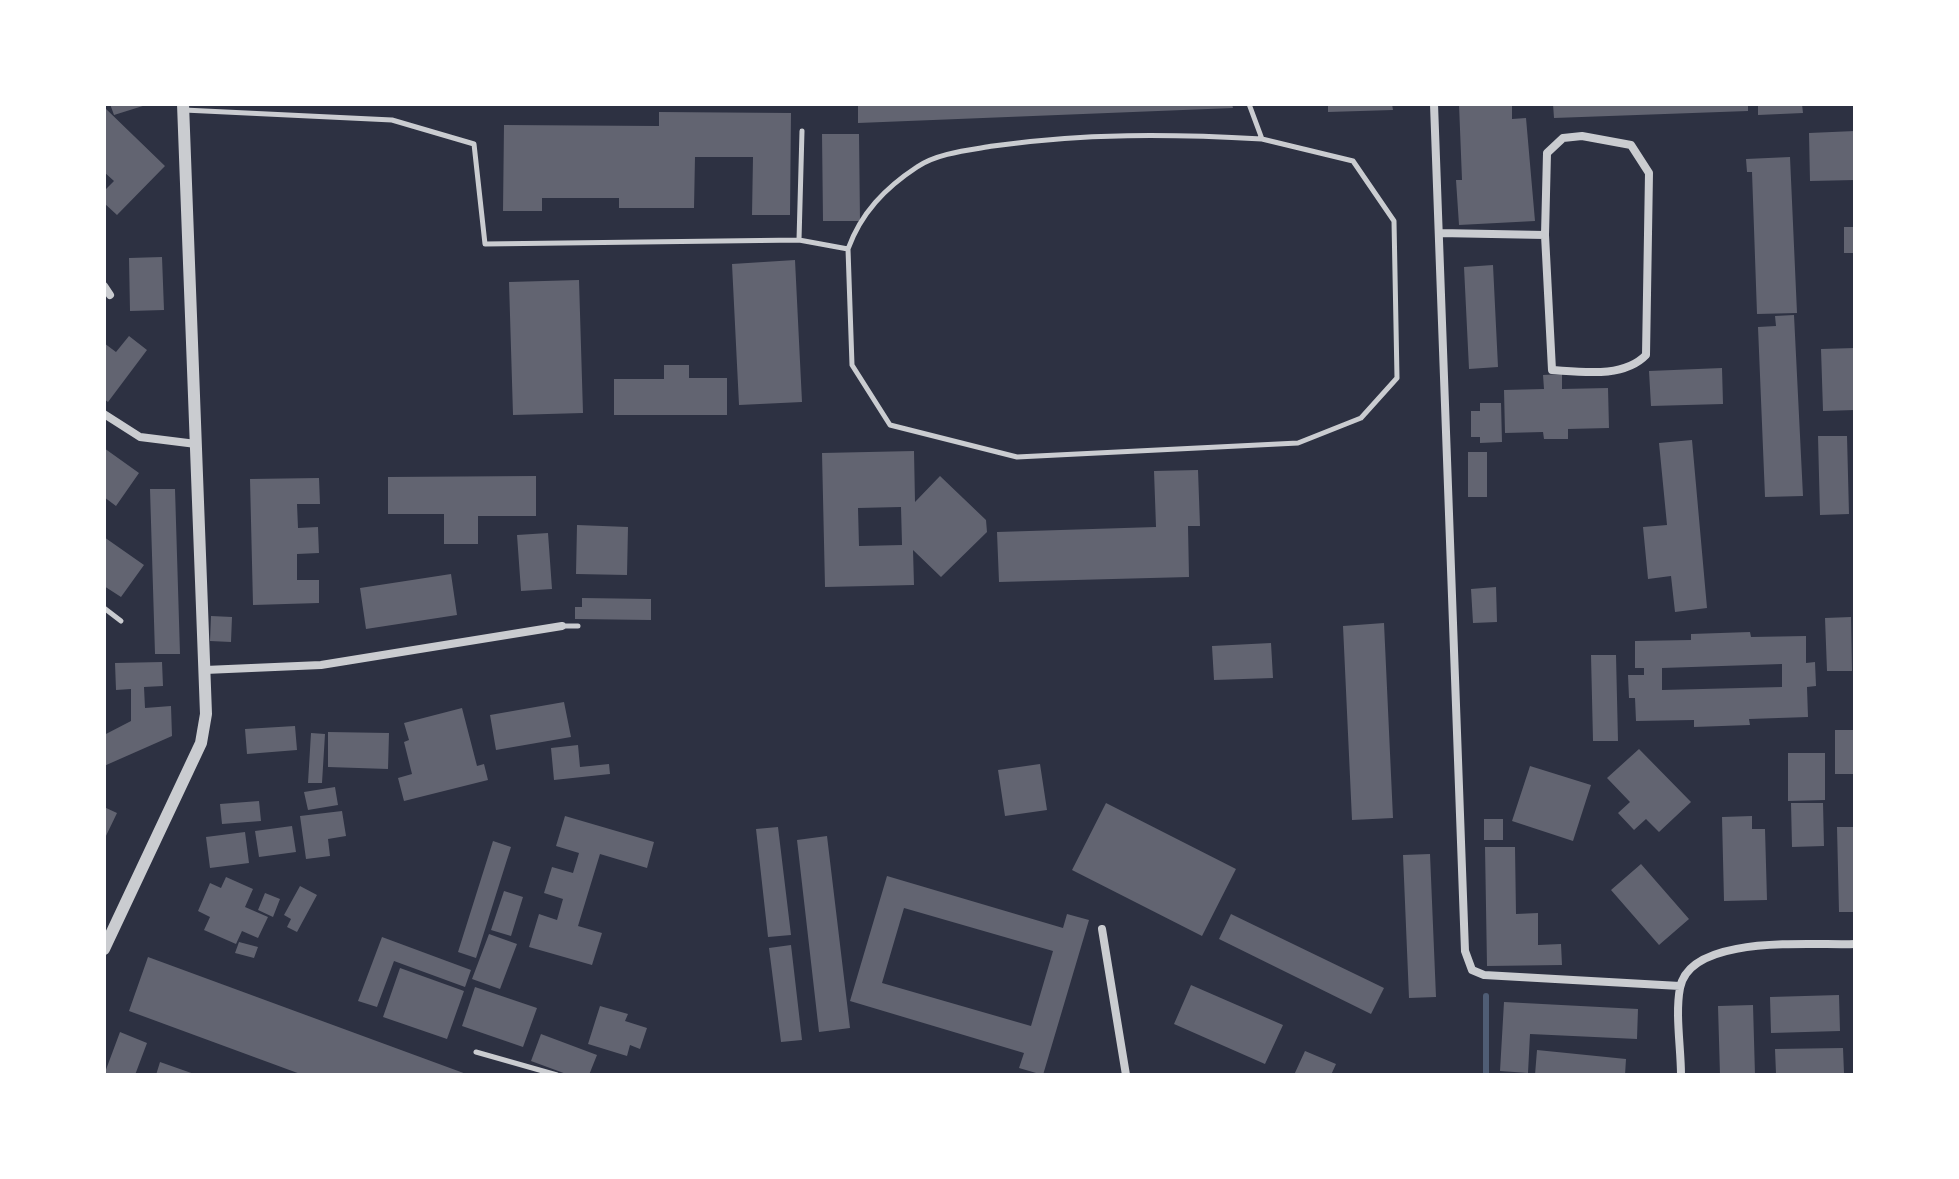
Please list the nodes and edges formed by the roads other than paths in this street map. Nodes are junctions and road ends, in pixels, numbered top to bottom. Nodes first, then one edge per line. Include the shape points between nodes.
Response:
1 (1249, 104) edge
2 (1434, 104) edge
3 (183, 107) edge
4 (802, 131) dead end
5 (1262, 139) junction
6 (1439, 233) junction
7 (1545, 235) junction
8 (799, 240) junction
9 (848, 249) junction
10 (104, 286) edge
11 (110, 295) dead end
12 (104, 414) edge
13 (196, 444) junction
14 (104, 608) edge
15 (121, 621) dead end
16 (562, 626) joint
17 (578, 626) dead end
18 (205, 670) junction
19 (1102, 929) dead end
20 (1855, 944) edge
21 (104, 949) edge
22 (1680, 986) junction
23 (476, 1052) dead end
24 (557, 1075) edge
25 (1126, 1075) edge
26 (1681, 1075) edge

1 - 5 lane
2 - 6 street
3 - 8 lane via 392,120 474,144 485,244
3 - 13 street
4 - 8 lane
5 - 9 lane via 1166,134 1045,138 963,151 918,165 876,198
5 - 9 lane via 1353,161 1394,221 1397,378 1361,418 1298,443 1017,457 890,425 852,365
6 - 7 street
6 - 22 street via 1465,951 1472,970 1484,975
7 - 7 street via 1547,153 1563,138 1582,136 1631,145 1649,173 1646,355 1635,366 1552,370
8 - 9 lane
10 - 11 street
12 - 13 street via 140,437
13 - 18 street
14 - 15 lane
16 - 17 lane
16 - 18 street via 321,665
18 - 21 street via 201,743
19 - 25 street
20 - 22 street via 1722,949 1694,964
22 - 26 street
23 - 24 lane

